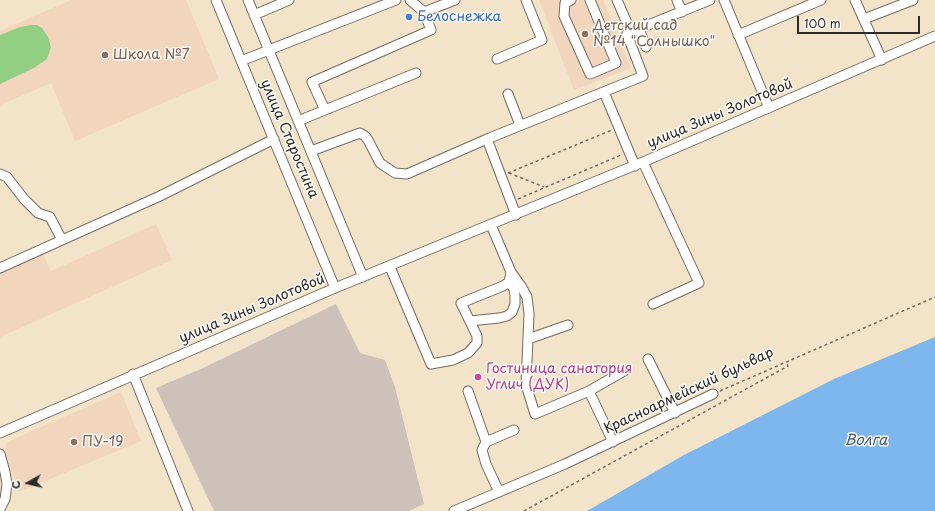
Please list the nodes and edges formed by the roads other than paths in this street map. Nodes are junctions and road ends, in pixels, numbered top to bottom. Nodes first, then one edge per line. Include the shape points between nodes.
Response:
1 (216, 0) edge
2 (248, 0) edge
3 (289, 0) edge
4 (396, 0) edge
5 (410, 0) edge
6 (455, 0) edge
7 (526, 0) edge
8 (571, 0) edge
9 (590, 0) edge
10 (617, 0) edge
11 (677, 0) edge
12 (710, 0) edge
13 (724, 0) edge
14 (822, 0) edge
15 (855, 0) edge
16 (913, 0) edge
17 (424, 12) junction
18 (682, 12) junction
19 (254, 15) junction
20 (864, 19) junction
21 (635, 31) junction
22 (738, 35) junction
23 (935, 36) edge
24 (646, 48) dead end
25 (268, 50) junction
26 (497, 59) dead end
27 (882, 60) junction
28 (241, 61) junction
29 (416, 73) dead end
30 (604, 92) junction
31 (508, 94) dead end
32 (769, 108) junction
33 (325, 110) junction
34 (298, 121) junction
35 (520, 126) junction
36 (274, 139) junction
37 (487, 139) junction
38 (311, 151) junction
39 (639, 164) junction
40 (0, 174) edge
41 (516, 215) junction
42 (491, 225) junction
43 (62, 240) junction
44 (390, 267) junction
45 (0, 268) edge
46 (511, 272) junction
47 (364, 277) junction
48 (509, 282) junction
49 (335, 288) junction
50 (653, 304) dead end
51 (470, 321) junction
52 (568, 325) dead end
53 (528, 339) junction
54 (648, 359) dead end
55 (624, 371) dead end
56 (133, 374) junction
57 (468, 391) dead end
58 (589, 391) junction
59 (713, 394) road end
60 (674, 412) junction
61 (514, 430) dead end
62 (0, 433) edge
63 (486, 442) junction
64 (613, 442) junction
65 (0, 454) edge
66 (498, 492) junction
67 (1, 508) edge
68 (188, 511) edge
69 (454, 511) edge

1 - 28 street, улица Старостина
2 - 19 street, улица Старостина
3 - 19 street
4 - 25 street
5 - 17 street
6 - 17 street
7 - 26 street via 542,40
8 - 9 street via 565,3 564,16 590,74 616,63
10 - 21 street
11 - 18 street
12 - 18 street
13 - 22 street
14 - 22 street
15 - 20 street
16 - 20 street
17 - 33 street via 431,30 312,82
18 - 21 street
19 - 25 street, улица Старостина
20 - 27 street
21 - 24 street
21 - 30 street via 627,34 643,76
22 - 32 street
23 - 27 street, улица Зины Золотовой
25 - 28 street
25 - 34 street, улица Старостина
27 - 32 street, улица Зины Золотовой
28 - 36 street, улица Старостина
29 - 33 street
30 - 35 street
30 - 39 street via 629,152
31 - 35 street
32 - 39 street, улица Зины Золотовой
33 - 34 street
34 - 38 street, улица Старостина
35 - 37 street
36 - 43 street via 160,196
36 - 49 street, улица Старостина
37 - 38 street via 407,174 394,173 380,163 368,140 360,134
37 - 41 street via 505,174
38 - 47 street, улица Старостина
39 - 41 street, улица Зины Золотовой
39 - 50 street via 699,283
40 - 43 street via 7,177 38,213 50,217
41 - 42 street, улица Зины Золотовой
42 - 44 street, улица Зины Золотовой
42 - 46 street
43 - 45 street
44 - 47 street, улица Зины Золотовой
44 - 51 street via 432,364 453,360 473,349 477,343 477,336
46 - 48 street
46 - 53 street via 527,297
47 - 49 street, улица Зины Золотовой
48 - 51 street via 461,303
48 - 51 street via 515,296 512,312 498,318
49 - 56 street, улица Зины Золотовой
52 - 53 street
53 - 58 street via 526,385 535,414
54 - 60 street
55 - 58 street
56 - 62 street, улица Зины Золотовой
56 - 68 street
57 - 63 street
58 - 64 street
59 - 60 street, Красноармейский бульвар
60 - 64 street, Красноармейский бульвар
61 - 63 street
63 - 66 street via 482,450
64 - 66 street, Красноармейский бульвар
65 - 67 street via 7,484
66 - 69 street, Красноармейский бульвар

